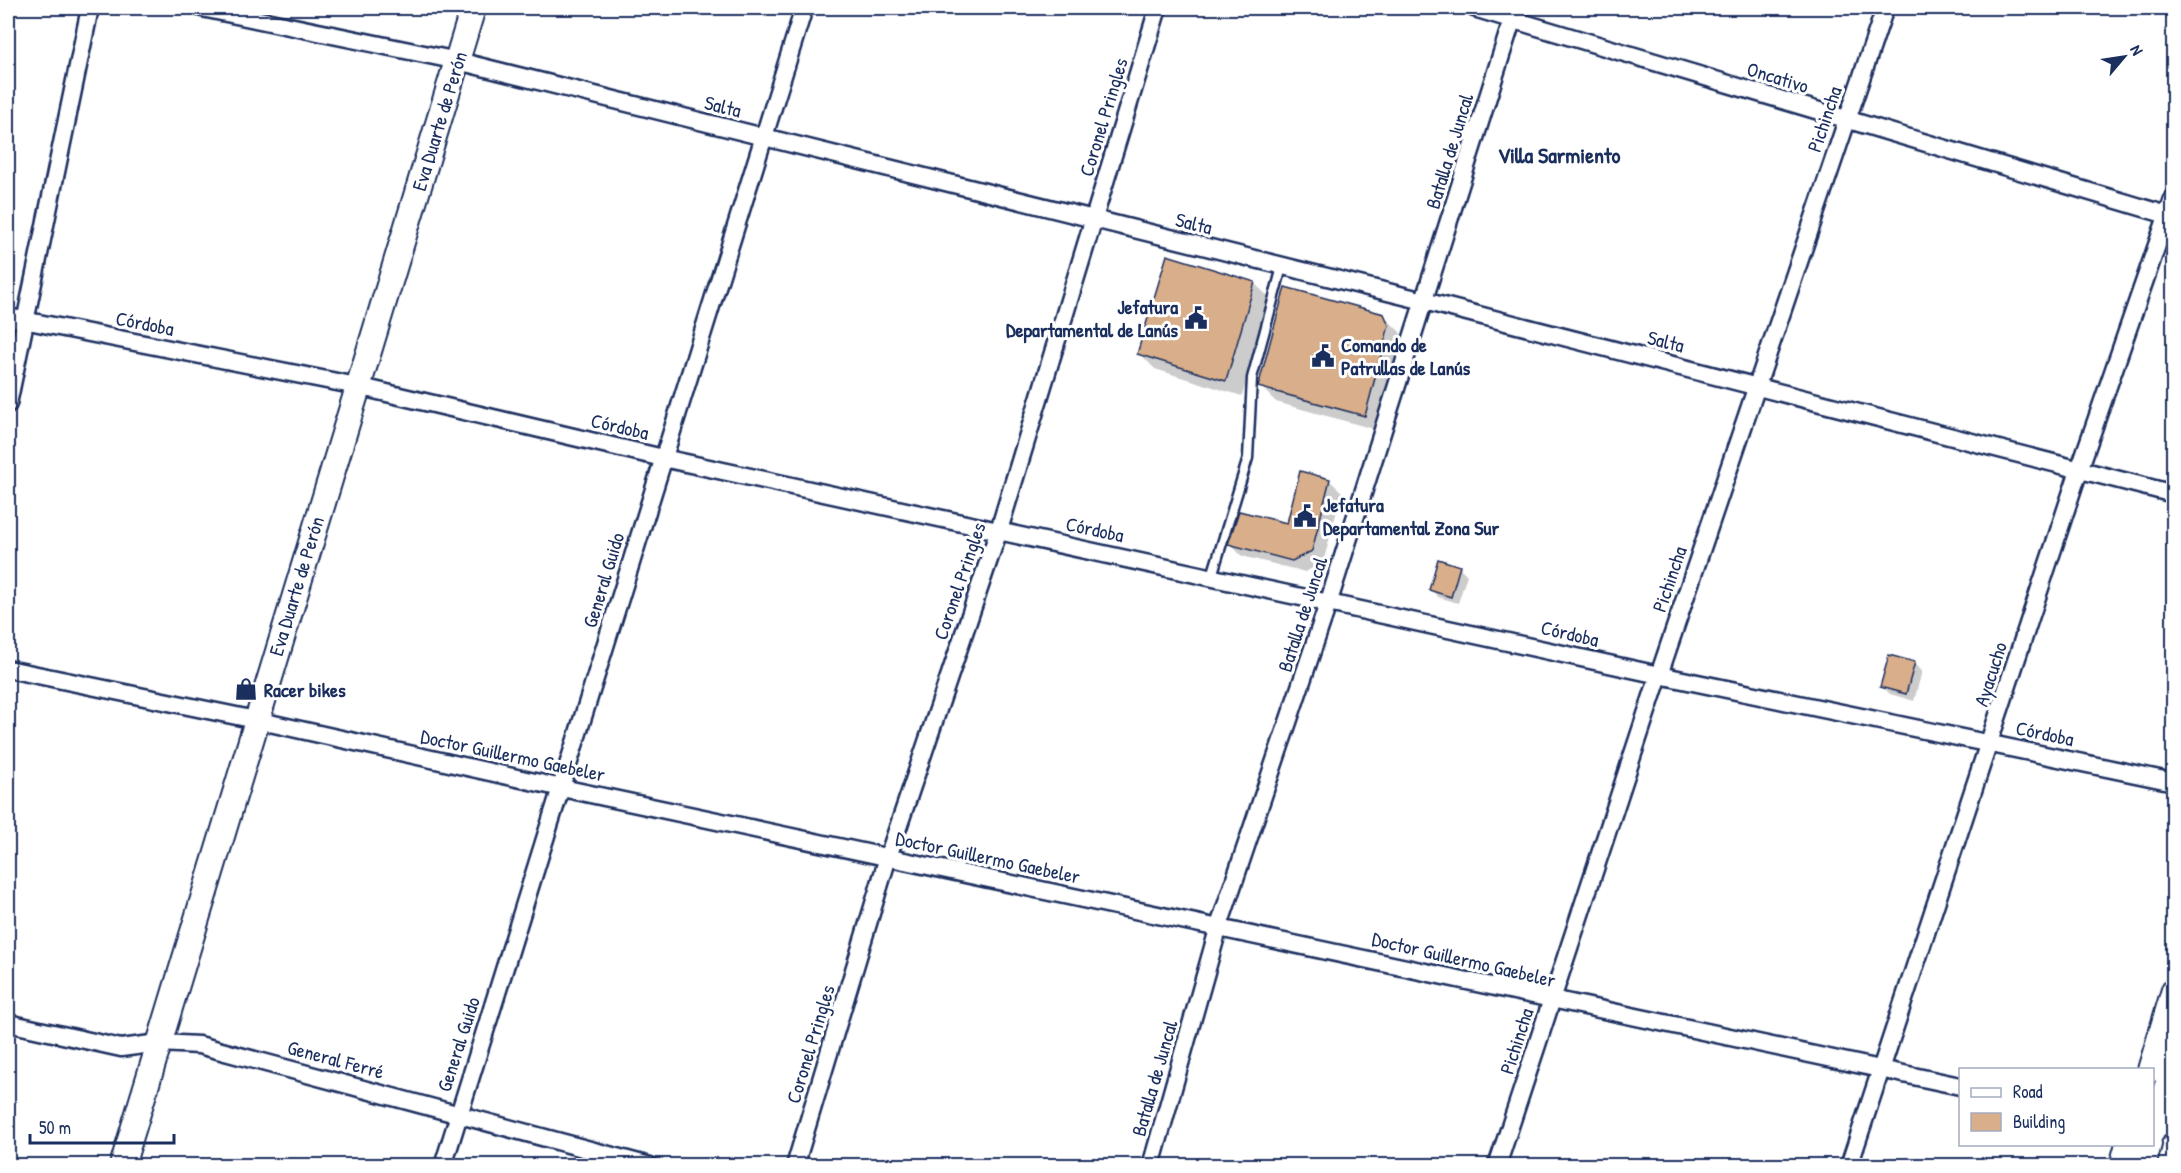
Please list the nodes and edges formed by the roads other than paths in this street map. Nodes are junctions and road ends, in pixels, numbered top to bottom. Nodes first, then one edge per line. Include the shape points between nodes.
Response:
1 (90, 8) edge
2 (202, 8) edge
3 (473, 8) edge
4 (804, 8) edge
5 (1158, 8) edge
6 (1474, 8) edge
7 (1885, 8) edge
8 (1514, 13) edge
9 (458, 61) junction
10 (1846, 119) junction
11 (762, 138) junction
12 (2174, 196) edge
13 (2170, 216) edge
14 (1095, 219) junction
15 (1282, 267) junction
16 (1424, 301) junction
17 (8, 317) edge
18 (26, 320) junction
19 (357, 386) junction
20 (1757, 386) junction
21 (8, 404) edge
22 (663, 458) junction
23 (2079, 470) junction
24 (2174, 494) edge
25 (999, 530) junction
26 (1212, 576) junction
27 (1329, 601) junction
28 (8, 669) edge
29 (1659, 675) junction
30 (256, 720) junction
31 (1990, 742) junction
32 (2174, 782) edge
33 (562, 788) junction
34 (888, 857) junction
35 (1219, 926) junction
36 (2174, 990) edge
37 (1551, 1000) junction
38 (8, 1023) edge
39 (159, 1043) junction
40 (2174, 1064) edge
41 (2151, 1068) edge
42 (1879, 1069) junction
43 (1959, 1086) edge
44 (459, 1113) junction
45 (2156, 1131) edge
46 (2127, 1146) edge
47 (2150, 1146) edge
48 (122, 1166) edge
49 (443, 1166) edge
50 (650, 1166) edge
51 (795, 1166) edge
52 (1151, 1166) edge
53 (1497, 1166) edge
54 (1849, 1166) edge
55 (2122, 1166) edge
56 (2143, 1166) edge

1 - 18 street
2 - 9 street, Salta
3 - 9 main road, Eva Duarte de Perón
4 - 11 street, General Guido
5 - 14 street, Coronel Pringles
6 - 8 street, Oncativo
7 - 10 street, Pichincha
8 - 10 street, Oncativo
8 - 16 street, Batalla de Juncal
9 - 11 street, Salta
9 - 19 main road, Eva Duarte de Perón
10 - 13 street, Oncativo
10 - 20 street, Pichincha
11 - 14 street, Salta
11 - 22 street, General Guido
12 - 13 street, Ayacucho
13 - 23 street, Ayacucho
14 - 15 street, Salta
14 - 25 street, Coronel Pringles
15 - 16 street, Salta
15 - 26 lane via 1251,378 1248,458
16 - 20 street, Salta
16 - 27 street, Batalla de Juncal
17 - 18 street, Córdoba
18 - 19 street, Córdoba
18 - 21 street
19 - 22 street, Córdoba
19 - 30 main road, Eva Duarte de Perón
20 - 23 street, Salta
20 - 29 street, Pichincha
22 - 25 street, Córdoba
22 - 33 street, General Guido
23 - 24 street, Salta
23 - 31 street, Ayacucho
25 - 26 street, Córdoba
25 - 34 street, Coronel Pringles
26 - 27 street, Córdoba
27 - 29 street, Córdoba
27 - 35 street, Batalla de Juncal
28 - 30 street, Doctor Guillermo Gaebeler
29 - 31 street, Córdoba
29 - 37 street, Pichincha
30 - 33 street, Doctor Guillermo Gaebeler
30 - 39 main road, Eva Duarte de Perón
31 - 32 street, Córdoba
31 - 42 street, Ayacucho
33 - 34 street, Doctor Guillermo Gaebeler
33 - 44 street, General Guido
34 - 35 street, Doctor Guillermo Gaebeler
34 - 51 street, Coronel Pringles
35 - 37 street, Doctor Guillermo Gaebeler
35 - 52 street, Batalla de Juncal
36 - 41 main road
37 - 42 street, Doctor Guillermo Gaebeler
37 - 53 street, Pichincha
38 - 39 street, General Ferré via 121,1048
39 - 44 street, General Ferré via 199,1045
39 - 48 main road, Eva Duarte de Perón
40 - 45 main road
42 - 43 street, Doctor Guillermo Gaebeler
42 - 54 street, Ayacucho
44 - 49 street, General Guido
44 - 50 street, General Ferré
46 - 55 main road
47 - 56 main road

